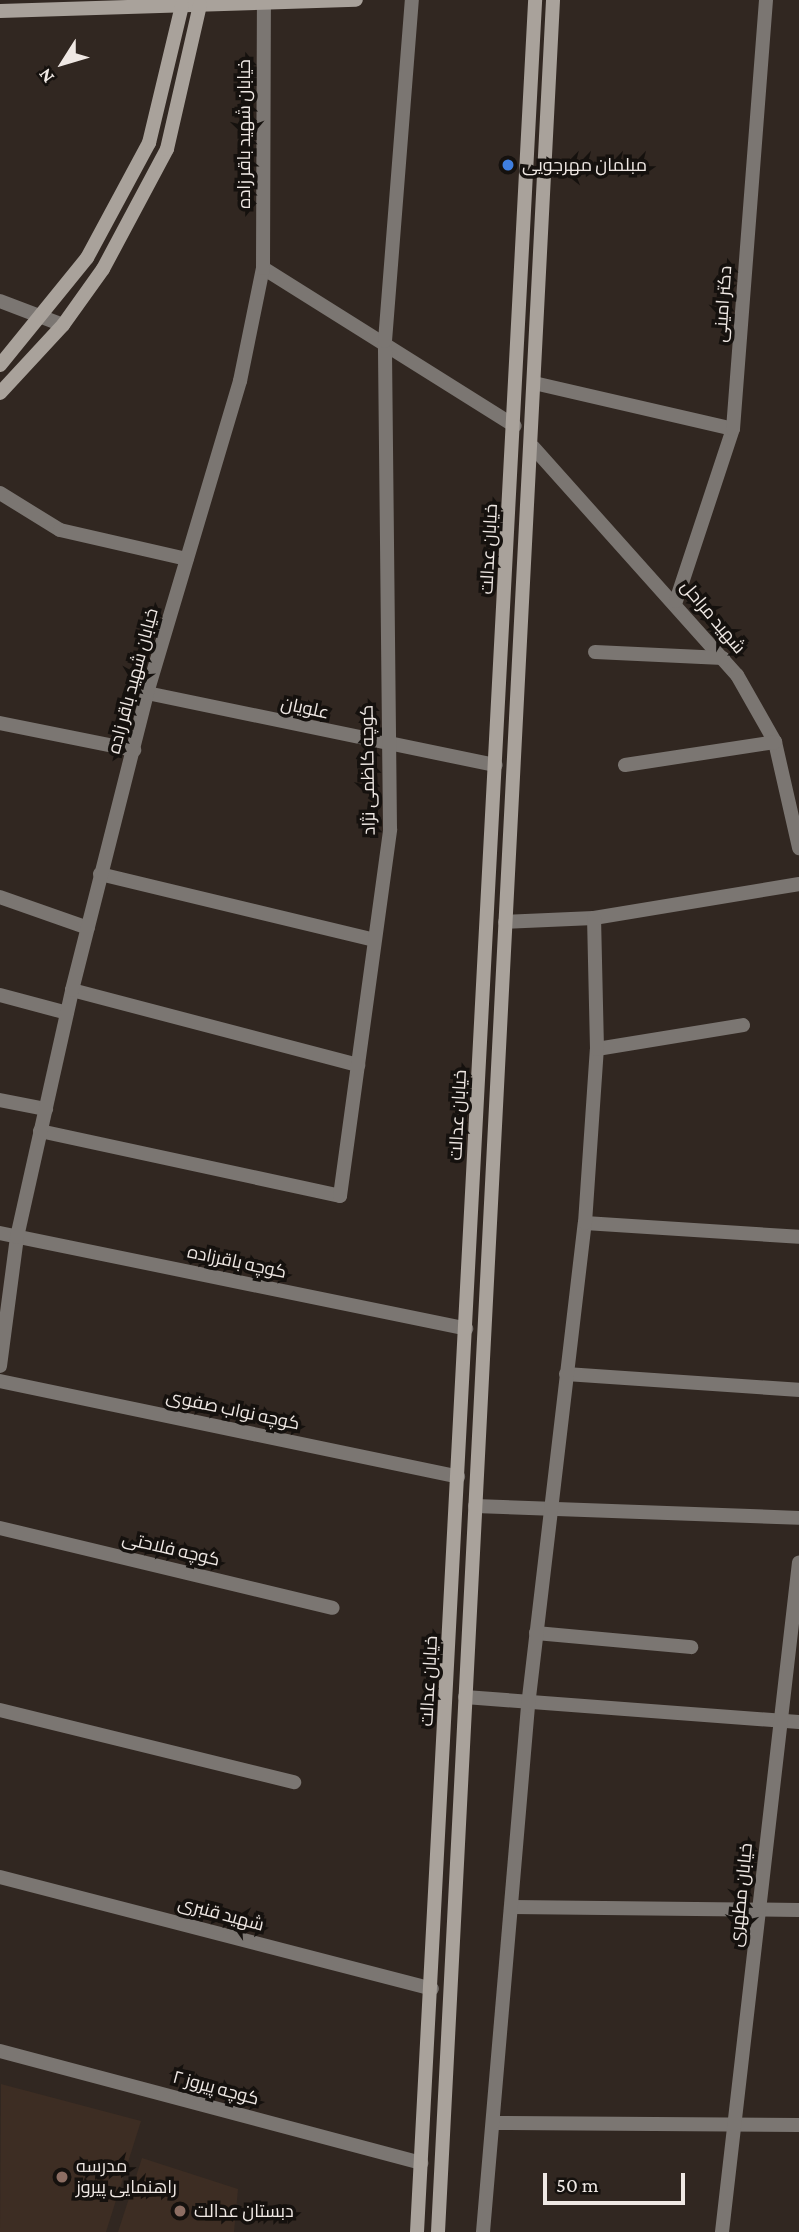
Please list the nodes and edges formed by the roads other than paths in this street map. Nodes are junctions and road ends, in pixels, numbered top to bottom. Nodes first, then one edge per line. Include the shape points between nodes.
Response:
1 (356, 0) edge
2 (412, 0) edge
3 (535, 0) edge
4 (553, 0) edge
5 (766, 0) edge
6 (264, 4) junction
7 (200, 5) junction
8 (181, 6) junction
9 (0, 10) edge
10 (264, 268) junction
11 (0, 301) edge
12 (41, 318) junction
13 (63, 325) junction
14 (385, 341) junction
15 (0, 365) edge
16 (534, 383) junction
17 (0, 393) edge
18 (515, 426) junction
19 (733, 429) junction
20 (533, 447) junction
21 (0, 493) edge
22 (187, 559) junction
23 (676, 601) junction
24 (595, 652) dead end
25 (723, 658) junction
26 (147, 693) junction
27 (0, 723) edge
28 (775, 742) junction
29 (386, 745) junction
30 (134, 750) junction
31 (496, 765) junction
32 (625, 765) dead end
33 (799, 848) edge
34 (100, 874) junction
35 (799, 884) edge
36 (0, 897) edge
37 (594, 918) junction
38 (505, 922) junction
39 (88, 928) junction
40 (373, 940) junction
41 (72, 990) junction
42 (0, 995) edge
43 (67, 1013) junction
44 (743, 1025) dead end
45 (597, 1049) junction
46 (358, 1065) junction
47 (0, 1100) edge
48 (46, 1109) junction
49 (40, 1131) junction
50 (585, 1223) junction
51 (0, 1233) edge
52 (17, 1237) junction
53 (799, 1237) edge
54 (466, 1329) junction
55 (0, 1366) edge
56 (566, 1374) junction
57 (0, 1381) edge
58 (799, 1390) edge
59 (458, 1477) junction
60 (475, 1506) junction
61 (550, 1513) junction
62 (799, 1518) edge
63 (0, 1528) edge
64 (799, 1562) edge
65 (333, 1608) dead end
66 (536, 1633) junction
67 (691, 1647) dead end
68 (465, 1698) junction
69 (528, 1706) junction
70 (0, 1710) edge
71 (780, 1721) junction
72 (799, 1721) edge
73 (294, 1782) dead end
74 (0, 1877) edge
75 (512, 1907) junction
76 (759, 1909) junction
77 (799, 1909) edge
78 (432, 1989) junction
79 (0, 2051) edge
80 (496, 2123) junction
81 (734, 2124) junction
82 (799, 2125) edge
83 (421, 2163) junction
84 (417, 2232) edge
85 (438, 2232) edge
86 (484, 2232) edge
87 (722, 2232) edge

1 - 6 main road
2 - 14 street, کوچه کاظمی نژاد
3 - 18 main road, خیابان عدالت
4 - 16 main road, خیابان عدالت
5 - 19 street, دکتر امینی
6 - 7 main road
6 - 10 street, خیابان شهید باقر زاده
7 - 8 main road
7 - 13 main road via 167,149 103,269
8 - 9 main road
8 - 12 main road via 149,143 87,258
10 - 14 street
10 - 22 street, خیابان شهید باقر زاده via 240,381
11 - 12 street
12 - 13 street
12 - 15 main road
13 - 17 main road
14 - 18 street
14 - 29 street, کوچه کاظمی نژاد
16 - 19 street
16 - 20 main road, خیابان عدالت
18 - 31 main road, خیابان عدالت
19 - 23 street, دکتر امینی
20 - 23 street, شهید مراحل
20 - 38 main road, خیابان عدالت
21 - 22 street via 60,530
22 - 26 street, خیابان شهید باقر زاده
23 - 25 street, شهید مراحل
24 - 25 street
25 - 28 street, شهید مراحل
26 - 29 street, علویان
26 - 30 street, خیابان شهید باقر زاده
27 - 30 street
28 - 32 street
28 - 33 street, شهید مراحل
29 - 31 street, علویان
29 - 40 street, کوچه کاظمی نژاد via 390,829
30 - 34 street, خیابان شهید باقر زاده
31 - 54 main road, خیابان عدالت
34 - 39 street, خیابان شهید باقر زاده
34 - 40 street
35 - 37 street
36 - 39 street
37 - 38 street
37 - 45 street
38 - 60 main road, خیابان عدالت
39 - 41 street, خیابان شهید باقر زاده
40 - 46 street, کوچه کاظمی نژاد
41 - 43 street, خیابان شهید باقر زاده
41 - 46 street
42 - 43 street
43 - 48 street, خیابان شهید باقر زاده
44 - 45 street
45 - 50 street
46 - 49 street, کوچه کاظمی نژاد via 340,1196
47 - 48 street
48 - 49 street, خیابان شهید باقر زاده
49 - 52 street, خیابان شهید باقر زاده
50 - 53 street
50 - 56 street
51 - 52 street, کوچه باقرزاده
52 - 54 street, کوچه باقرزاده
52 - 55 street, خیابان شهید باقر زاده
54 - 59 main road, خیابان عدالت
56 - 58 street
56 - 61 street
57 - 59 street, کوچه نواب صفوی
59 - 78 main road, خیابان عدالت
60 - 61 street
60 - 68 main road, خیابان عدالت
61 - 62 street
61 - 66 street
63 - 65 street, کوچه فلاحتی
64 - 71 street, خیابان مطهری
66 - 67 street
66 - 69 street
68 - 69 street
68 - 85 main road, خیابان عدالت
69 - 71 street
69 - 75 street
70 - 73 street
71 - 72 street
71 - 76 street, خیابان مطهری
74 - 78 street, شهید قنبری
75 - 76 street
75 - 80 street
76 - 77 street
76 - 81 street, خیابان مطهری
78 - 83 main road, خیابان عدالت
79 - 83 street, کوچه پیروز ۲
80 - 81 street
80 - 86 street
81 - 82 street
81 - 87 street, خیابان مطهری
83 - 84 main road, خیابان عدالت

